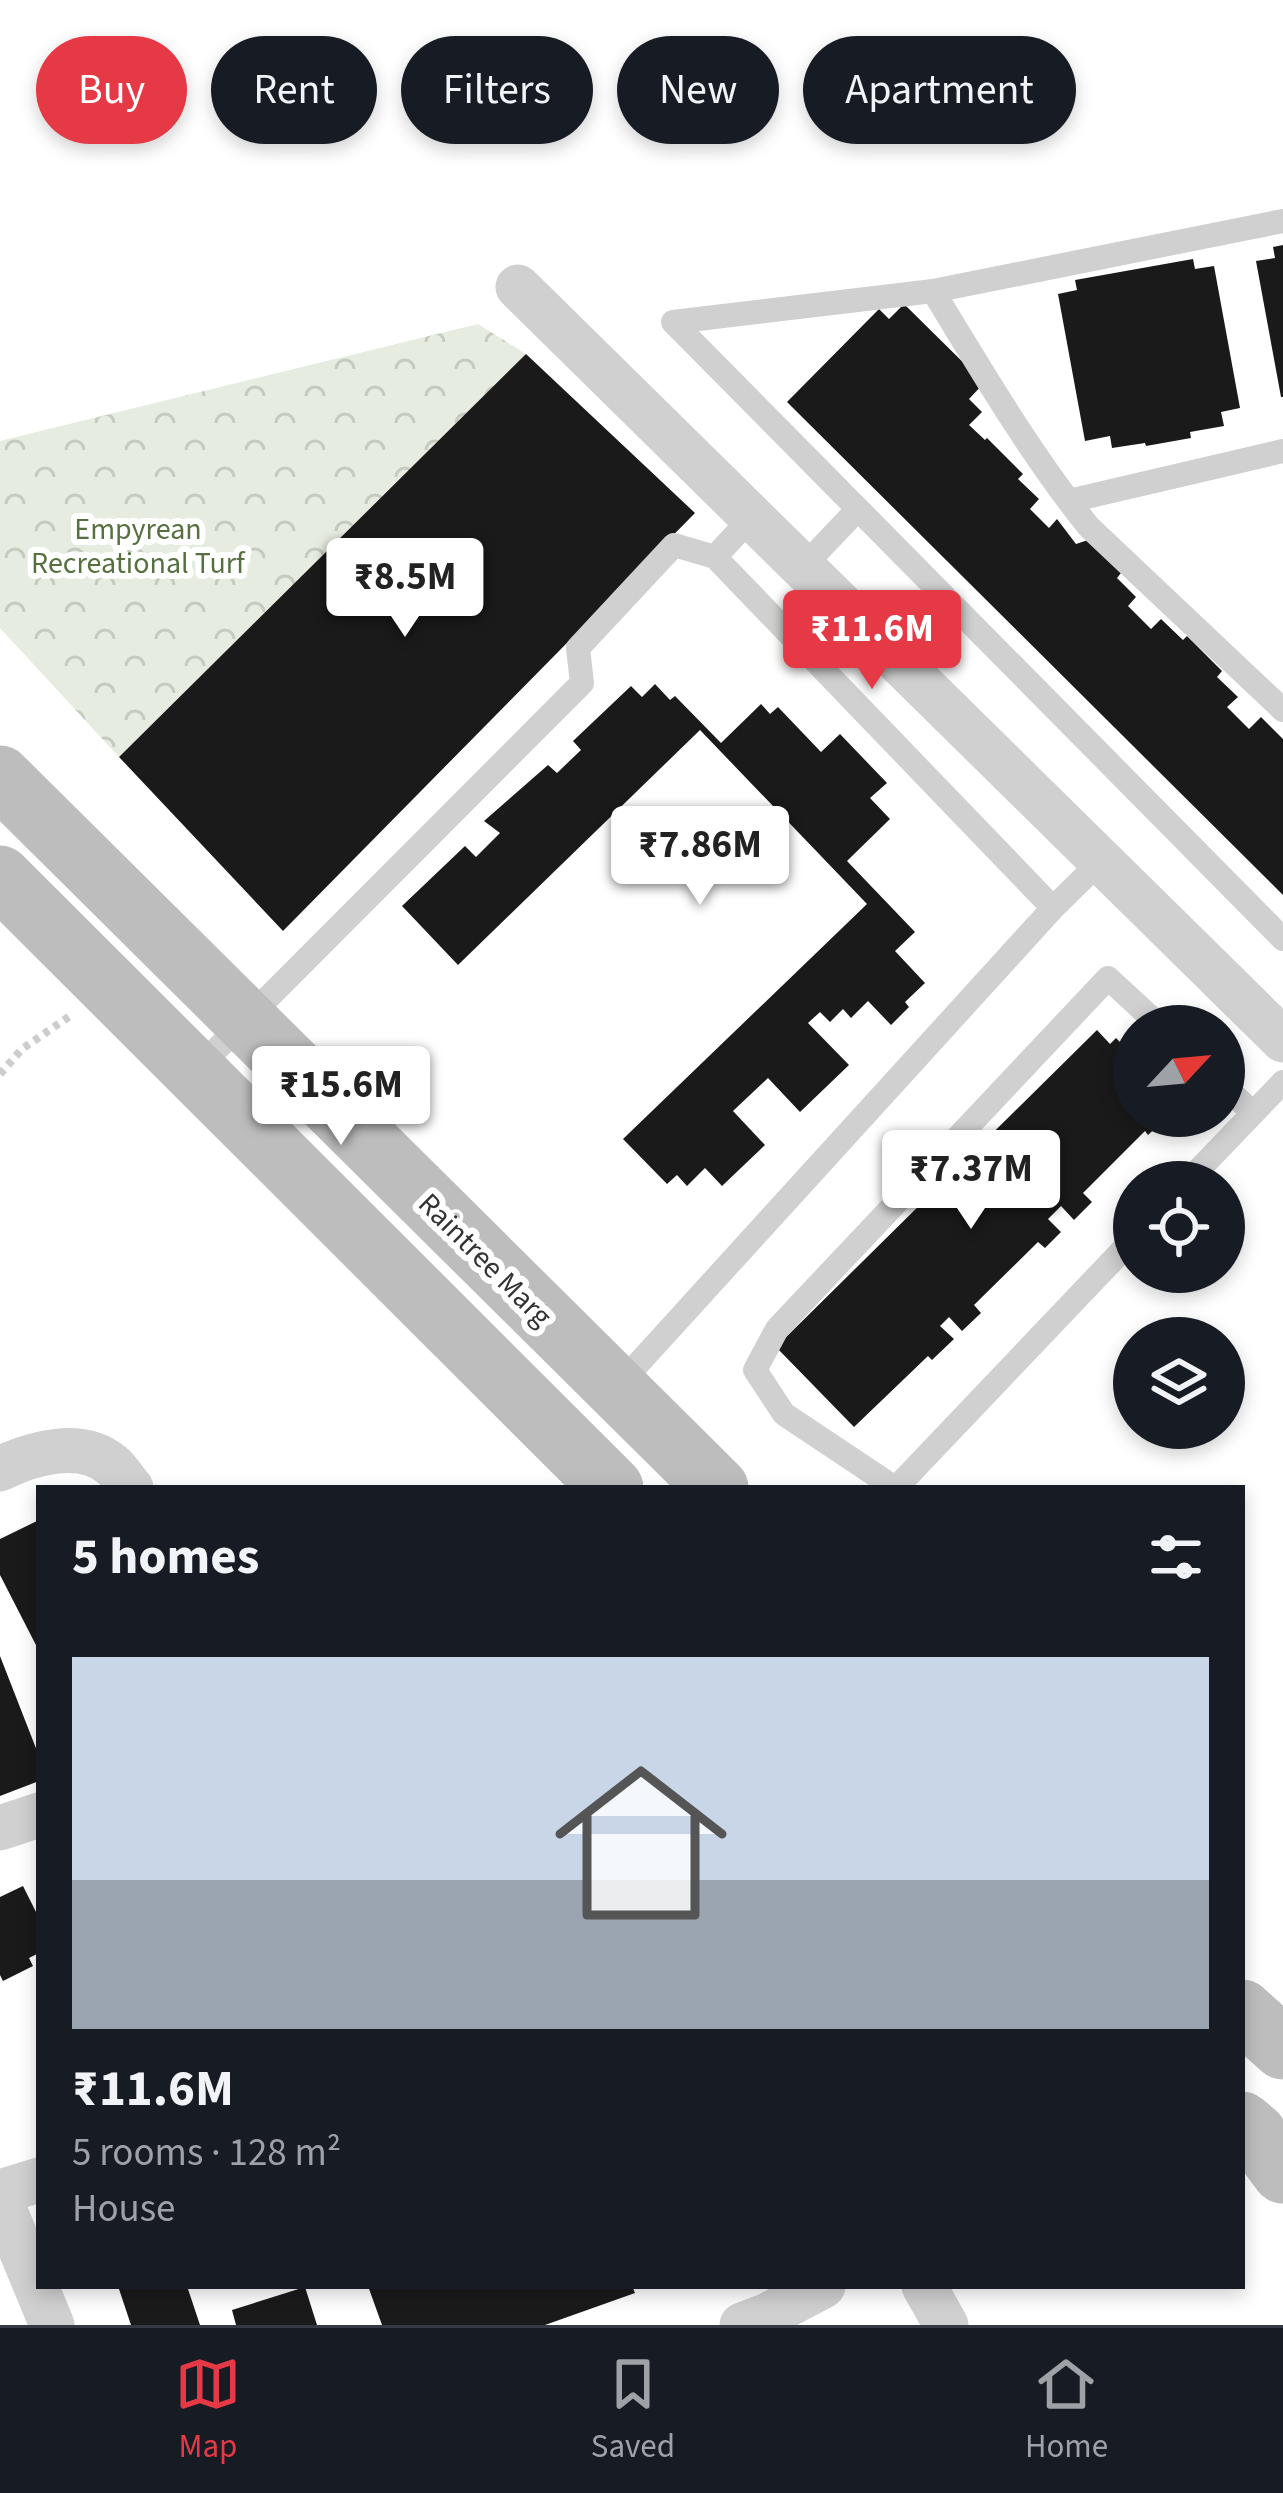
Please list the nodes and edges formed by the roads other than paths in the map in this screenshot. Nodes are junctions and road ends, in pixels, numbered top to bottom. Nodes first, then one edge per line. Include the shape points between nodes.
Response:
1 (1283, 221) edge
2 (518, 287) dead end
3 (933, 291) junction
4 (1283, 451) edge
5 (1069, 502) junction
6 (858, 509) junction
7 (752, 517) junction
8 (715, 557) junction
9 (803, 567) junction
10 (1283, 710) edge
11 (0, 777) edge
12 (1101, 861) junction
13 (0, 878) edge
14 (1054, 908) junction
15 (1283, 939) edge
16 (1137, 1005) edge
17 (244, 1020) junction
18 (1283, 1040) edge
19 (195, 1072) junction
20 (1283, 1082) edge
21 (1245, 1106) edge
22 (1253, 1113) junction
23 (1207, 1161) edge
24 (1113, 1260) edge
25 (615, 1389) junction
26 (0, 1469) edge
27 (129, 1485) edge
28 (609, 1485) edge
29 (714, 1485) edge
30 (890, 1485) edge
31 (898, 1485) edge
32 (36, 1816) edge
33 (0, 1828) edge
34 (1245, 2014) edge
35 (1283, 2048) edge
36 (1245, 2057) edge
37 (1245, 2126) edge
38 (1283, 2171) edge
39 (36, 2181) edge
40 (0, 2195) edge
41 (36, 2285) edge
42 (38, 2289) edge
43 (817, 2289) edge
44 (926, 2289) edge
45 (52, 2325) edge
46 (742, 2325) edge
47 (946, 2325) edge

1 - 3 lane
2 - 7 street
3 - 5 lane
3 - 6 lane via 673,322
4 - 5 lane
5 - 10 lane
6 - 9 lane
6 - 15 lane
7 - 8 lane
7 - 9 street
8 - 14 lane
8 - 17 lane via 674,545 578,648 582,683
9 - 12 street
11 - 17 main road, Raintree Marg
12 - 14 lane
12 - 18 street
13 - 19 main road
14 - 25 lane
16 - 30 lane via 1108,978 777,1329 755,1370 784,1414
17 - 19 lane
17 - 25 main road, Raintree Marg
19 - 28 main road
20 - 22 lane
21 - 22 lane
22 - 23 lane
24 - 31 lane
25 - 29 main road, Raintree Marg
26 - 27 street via 31,1455 81,1452 111,1463
32 - 33 street
34 - 35 main road
35 - 36 street
37 - 38 main road
39 - 40 street
40 - 41 street
42 - 45 street
43 - 46 street
44 - 47 street

